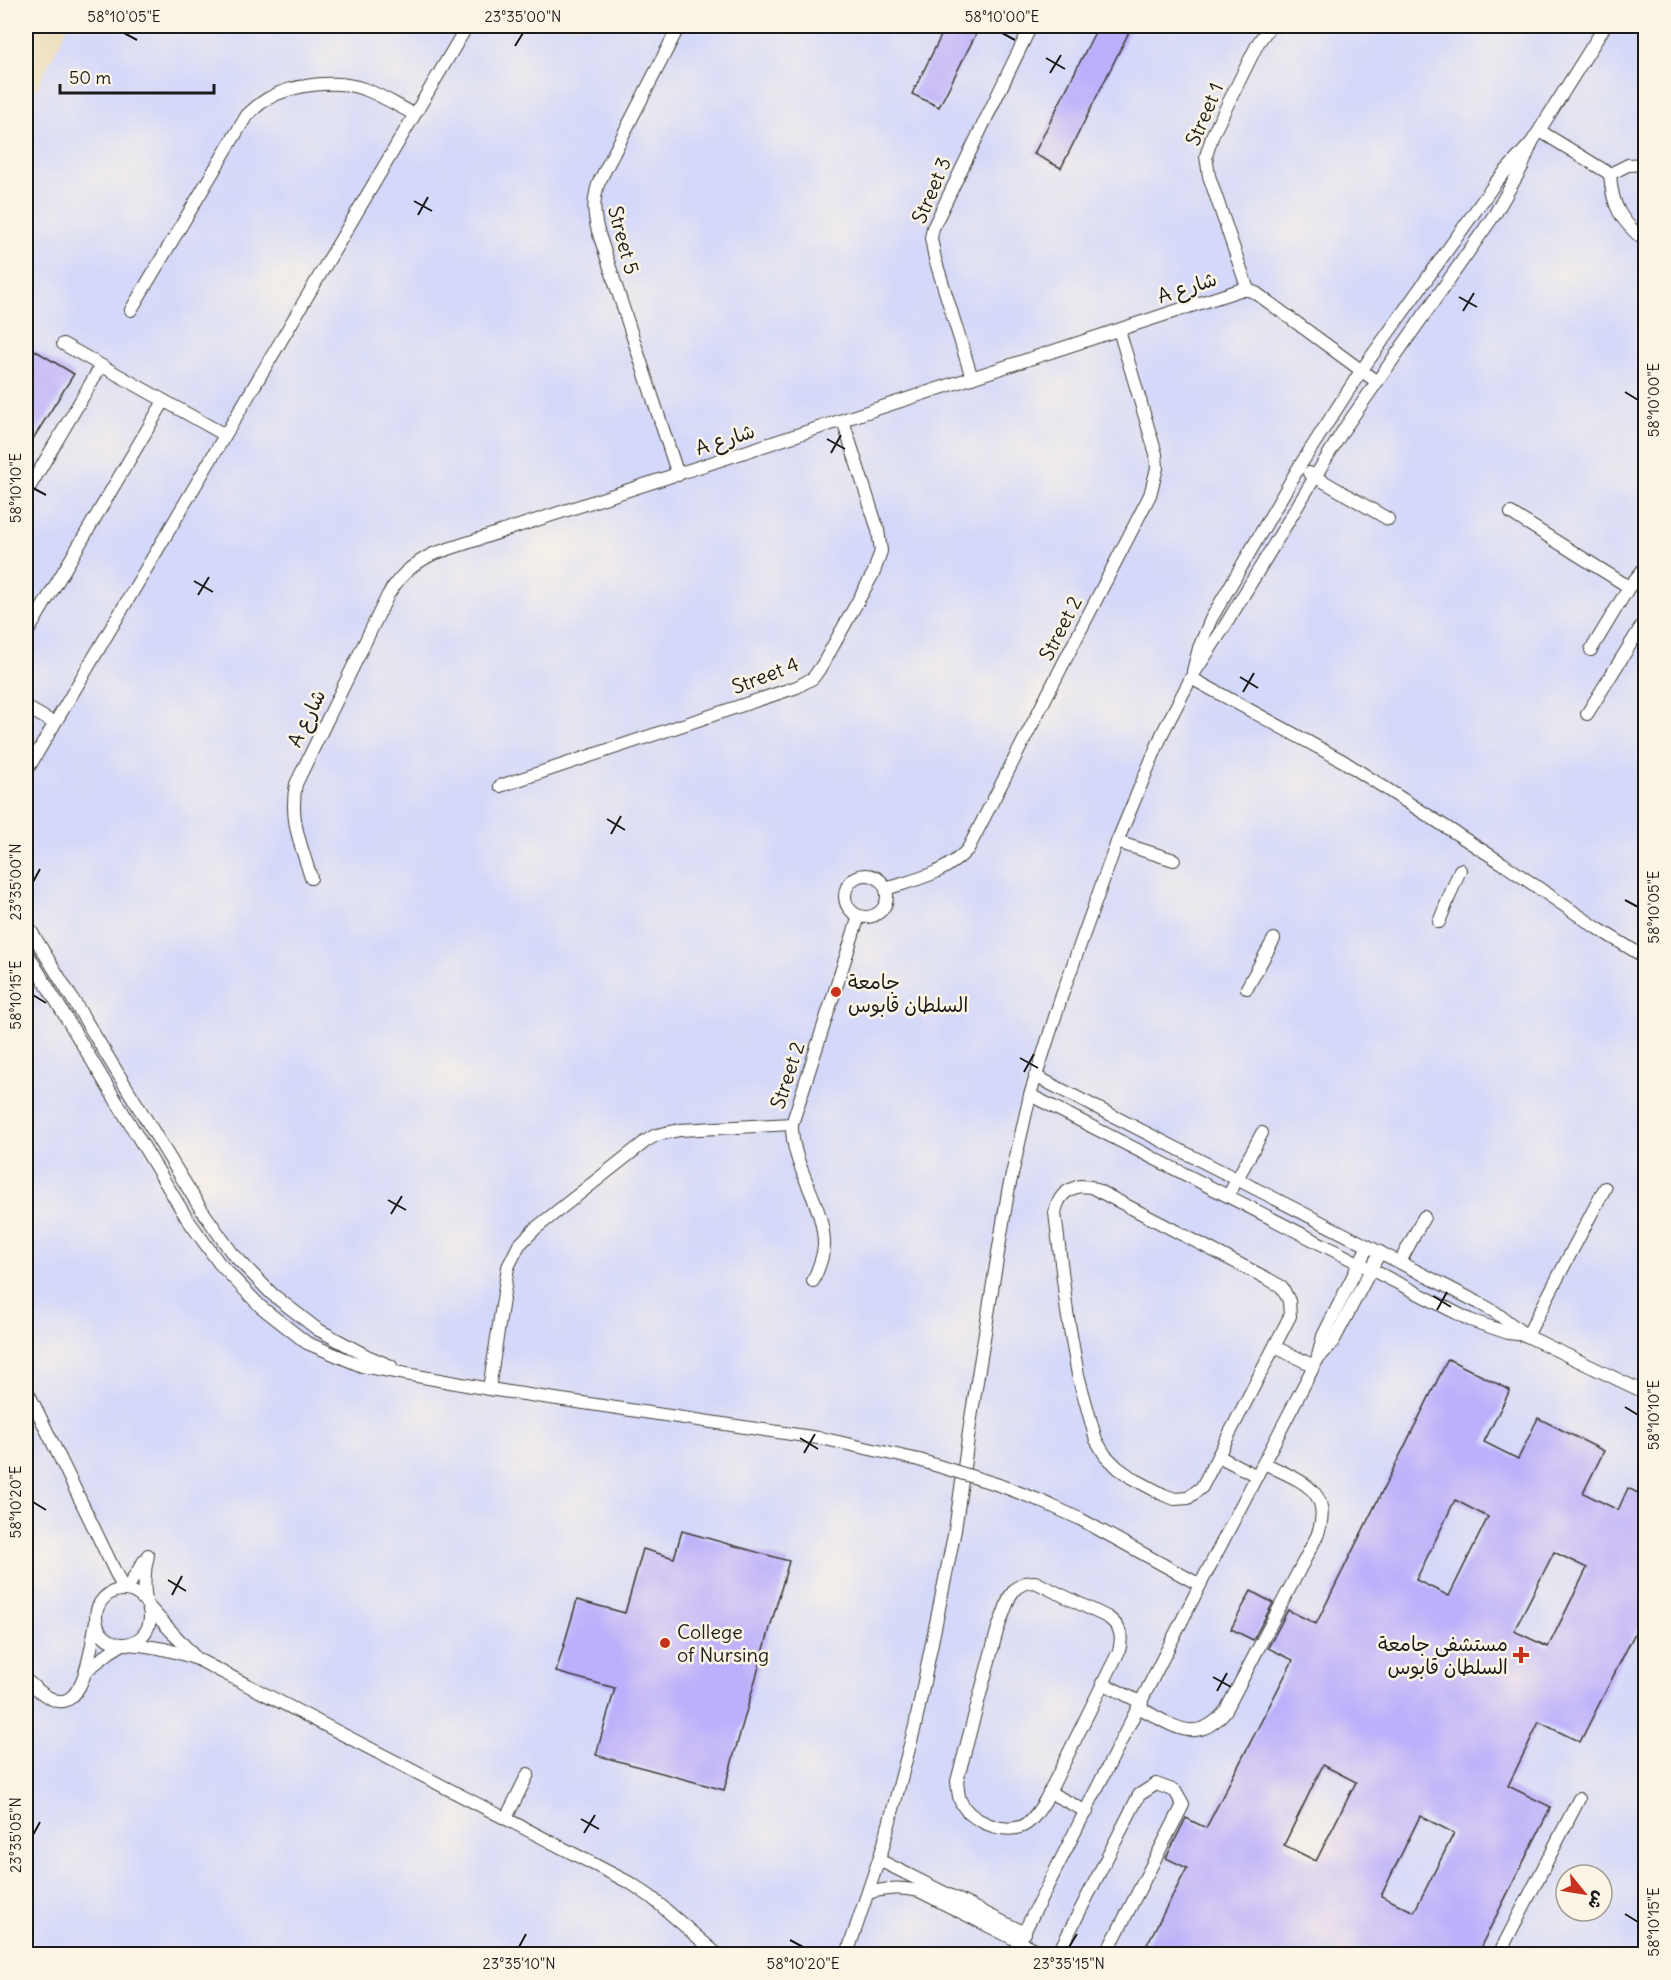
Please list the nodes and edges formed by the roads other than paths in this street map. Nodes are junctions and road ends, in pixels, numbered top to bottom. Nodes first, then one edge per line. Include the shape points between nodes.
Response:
1 (467, 26) edge
2 (679, 26) edge
3 (1032, 26) edge
4 (1270, 26) edge
5 (1605, 26) edge
6 (414, 114) junction
7 (1540, 131) junction
8 (1532, 142) junction
9 (1646, 164) edge
10 (1610, 174) junction
11 (1646, 242) edge
12 (1248, 290) junction
13 (131, 310) dead end
14 (1119, 330) junction
15 (63, 344) dead end
16 (101, 366) junction
17 (1361, 371) junction
18 (972, 378) junction
19 (1377, 382) junction
20 (164, 400) junction
21 (843, 421) junction
22 (225, 435) junction
23 (1299, 467) junction
24 (678, 475) junction
25 (1314, 476) junction
26 (26, 493) edge
27 (1511, 513) dead end
28 (1388, 519) dead end
29 (1646, 566) edge
30 (1629, 587) junction
31 (1646, 620) edge
32 (26, 635) edge
33 (1591, 650) dead end
34 (1191, 678) junction
35 (26, 707) edge
36 (1587, 714) dead end
37 (54, 723) junction
38 (26, 772) edge
39 (500, 786) dead end
40 (1117, 842) junction
41 (1174, 860) dead end
42 (1460, 870) dead end
43 (311, 878) dead end
44 (886, 889) junction
45 (859, 916) junction
46 (1439, 922) dead end
47 (26, 923) edge
48 (1274, 939) dead end
49 (26, 951) edge
50 (1646, 958) edge
51 (1246, 988) dead end
52 (1035, 1076) junction
53 (1030, 1095) junction
54 (792, 1124) junction
55 (1262, 1133) dead end
56 (1237, 1179) junction
57 (1605, 1188) dead end
58 (1228, 1197) junction
59 (1424, 1216) dead end
60 (1368, 1246) junction
61 (1380, 1252) junction
62 (1400, 1262) junction
63 (1359, 1264) junction
64 (1371, 1270) junction
65 (813, 1281) dead end
66 (1527, 1336) junction
67 (1275, 1347) junction
68 (1316, 1363) junction
69 (420, 1377) junction
70 (26, 1388) edge
71 (489, 1389) junction
72 (1646, 1394) edge
73 (1218, 1456) junction
74 (1264, 1463) junction
75 (1257, 1476) junction
76 (1200, 1585) junction
77 (125, 1590) junction
78 (146, 1603) junction
79 (96, 1621) junction
80 (124, 1644) junction
81 (197, 1659) junction
82 (87, 1670) junction
83 (26, 1680) edge
84 (1102, 1683) junction
85 (1141, 1706) junction
86 (528, 1774) dead end
87 (1049, 1792) junction
88 (1580, 1799) dead end
89 (1087, 1812) junction
90 (506, 1818) junction
91 (879, 1860) junction
92 (868, 1893) junction
93 (1022, 1938) junction
94 (717, 1954) edge
95 (847, 1954) edge
96 (1013, 1954) edge
97 (1044, 1954) edge
98 (1058, 1954) edge
99 (1106, 1954) edge
100 (1500, 1954) edge

1 - 6 lane
2 - 24 lane, Street 5 via 599,182 593,206
3 - 18 lane, Street 3 via 933,228 934,259
4 - 12 lane, Street 1 via 1213,134 1206,156 1209,176
5 - 7 lane
6 - 13 lane via 364,89 342,84 296,88 270,97 242,122
6 - 22 lane
7 - 8 lane
7 - 10 lane
8 - 17 lane via 1496,182
8 - 19 lane via 1495,214
9 - 10 lane via 1628,165
10 - 11 lane via 1617,211
12 - 14 lane, A شارع
12 - 17 lane, A شارع
14 - 18 lane, A شارع
14 - 44 lane, Street 2 via 1156,454 1157,468 1150,495 968,849 946,868
15 - 16 lane
16 - 20 lane
16 - 26 lane
17 - 19 lane, A شارع
17 - 23 lane
18 - 21 lane, A شارع
19 - 25 lane
20 - 22 lane
20 - 32 lane
21 - 24 lane, A شارع
21 - 39 lane, Street 4 via 878,530 881,551 874,572 813,678 797,687
22 - 37 lane
23 - 25 lane
23 - 34 lane via 1211,619
24 - 43 lane, A شارع via 433,555 419,561 396,581 296,784 294,818
25 - 28 lane
25 - 34 lane
27 - 30 lane
29 - 30 lane
30 - 33 lane
31 - 36 lane
34 - 40 lane via 1163,732
34 - 50 lane via 1343,761
35 - 37 lane
37 - 38 lane
40 - 41 lane
40 - 52 lane
42 - 46 lane
44 - 45 lane via 886,904 881,911
44 - 45 lane via 883,882 869,875 854,878 848,884 845,899
45 - 54 lane, Street 2
47 - 69 lane via 199,1206 232,1253 272,1294 317,1329 367,1356
48 - 51 lane
49 - 69 lane via 186,1217 219,1263 261,1306 307,1343 362,1366
52 - 53 lane
52 - 56 lane
53 - 58 lane
53 - 91 lane via 1008,1192 955,1530 912,1737
54 - 65 lane, Street 2 via 793,1150 823,1230 824,1247
54 - 71 lane via 680,1130 656,1135 536,1228 519,1245 508,1267
55 - 56 lane
56 - 58 lane
56 - 60 lane
57 - 66 lane
58 - 63 lane
59 - 62 lane
60 - 61 lane
60 - 63 lane
61 - 62 lane
61 - 64 lane
62 - 66 lane via 1495,1312
63 - 64 lane
63 - 68 lane via 1323,1336
64 - 66 lane via 1470,1320
64 - 68 lane via 1333,1342
66 - 72 lane
67 - 68 lane
67 - 73 lane
67 - 73 lane via 1290,1316 1289,1301 1282,1287 1090,1187 1070,1188 1062,1194 1055,1213 1067,1312 1078,1375 1096,1440 1118,1468 1175,1499 1188,1498 1202,1487
68 - 74 lane
69 - 71 lane
70 - 77 lane
71 - 76 lane, bridge via 825,1439 919,1460 1041,1501
73 - 75 lane
74 - 75 lane
74 - 85 lane via 1313,1490 1321,1504 1323,1520 1317,1536 1226,1710 1216,1722 1188,1731
75 - 76 lane
76 - 85 lane
77 - 78 lane
77 - 78 lane via 148,1555 144,1578
77 - 79 lane via 115,1591 100,1602
78 - 80 lane via 149,1625 136,1641
78 - 81 lane
79 - 80 lane via 105,1637
79 - 82 lane
80 - 81 lane via 174,1650
80 - 82 lane
81 - 90 lane
82 - 83 lane via 77,1690 63,1701 53,1700
84 - 85 lane
84 - 87 lane
84 - 87 lane via 1122,1639 1115,1623 1035,1582 1016,1588 996,1631 957,1781 960,1800 971,1814 999,1828 1021,1827 1035,1816
85 - 89 lane
86 - 90 lane
87 - 89 lane
88 - 100 lane
89 - 93 lane
90 - 94 lane via 632,1884
91 - 92 lane
91 - 93 lane
92 - 93 lane via 903,1887 919,1891
92 - 95 lane
93 - 96 lane
93 - 97 lane
98 - 99 lane via 1139,1795 1156,1784 1175,1791 1183,1805

